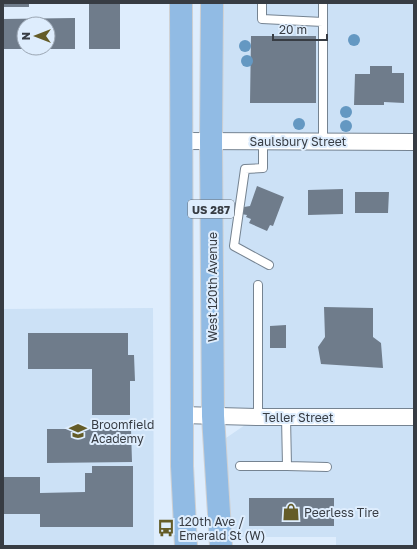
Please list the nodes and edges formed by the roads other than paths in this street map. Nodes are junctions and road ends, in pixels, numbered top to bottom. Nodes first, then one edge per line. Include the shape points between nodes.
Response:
1 (181, 3) edge
2 (212, 3) edge
3 (262, 3) edge
4 (323, 3) edge
5 (323, 22) junction
6 (182, 141) junction
7 (211, 141) junction
8 (263, 141) junction
9 (323, 141) junction
10 (414, 142) edge
11 (269, 265) dead end
12 (258, 285) dead end
13 (182, 415) junction
14 (212, 416) junction
15 (258, 417) junction
16 (286, 417) junction
17 (414, 417) edge
18 (240, 466) dead end
19 (287, 466) junction
20 (327, 467) dead end
21 (186, 546) edge
22 (221, 546) edge

1 - 6 main road, US 287
2 - 7 main road, West 120th Avenue / US 287
3 - 5 lane via 262,19
4 - 5 lane
5 - 9 lane
6 - 7 street, Saulsbury Street
6 - 13 main road, US 287
7 - 8 street, Saulsbury Street
7 - 14 main road, West 120th Avenue / US 287
8 - 9 street, Saulsbury Street
8 - 11 lane via 263,168 245,169 234,246
9 - 10 street, Saulsbury Street
12 - 15 lane
13 - 14 street, Teller Street
13 - 21 main road, US 287
14 - 15 street, Teller Street
14 - 22 main road, West 120th Avenue / US 287
15 - 16 street, Teller Street
16 - 17 street, Teller Street
16 - 19 lane
18 - 19 lane
19 - 20 lane

